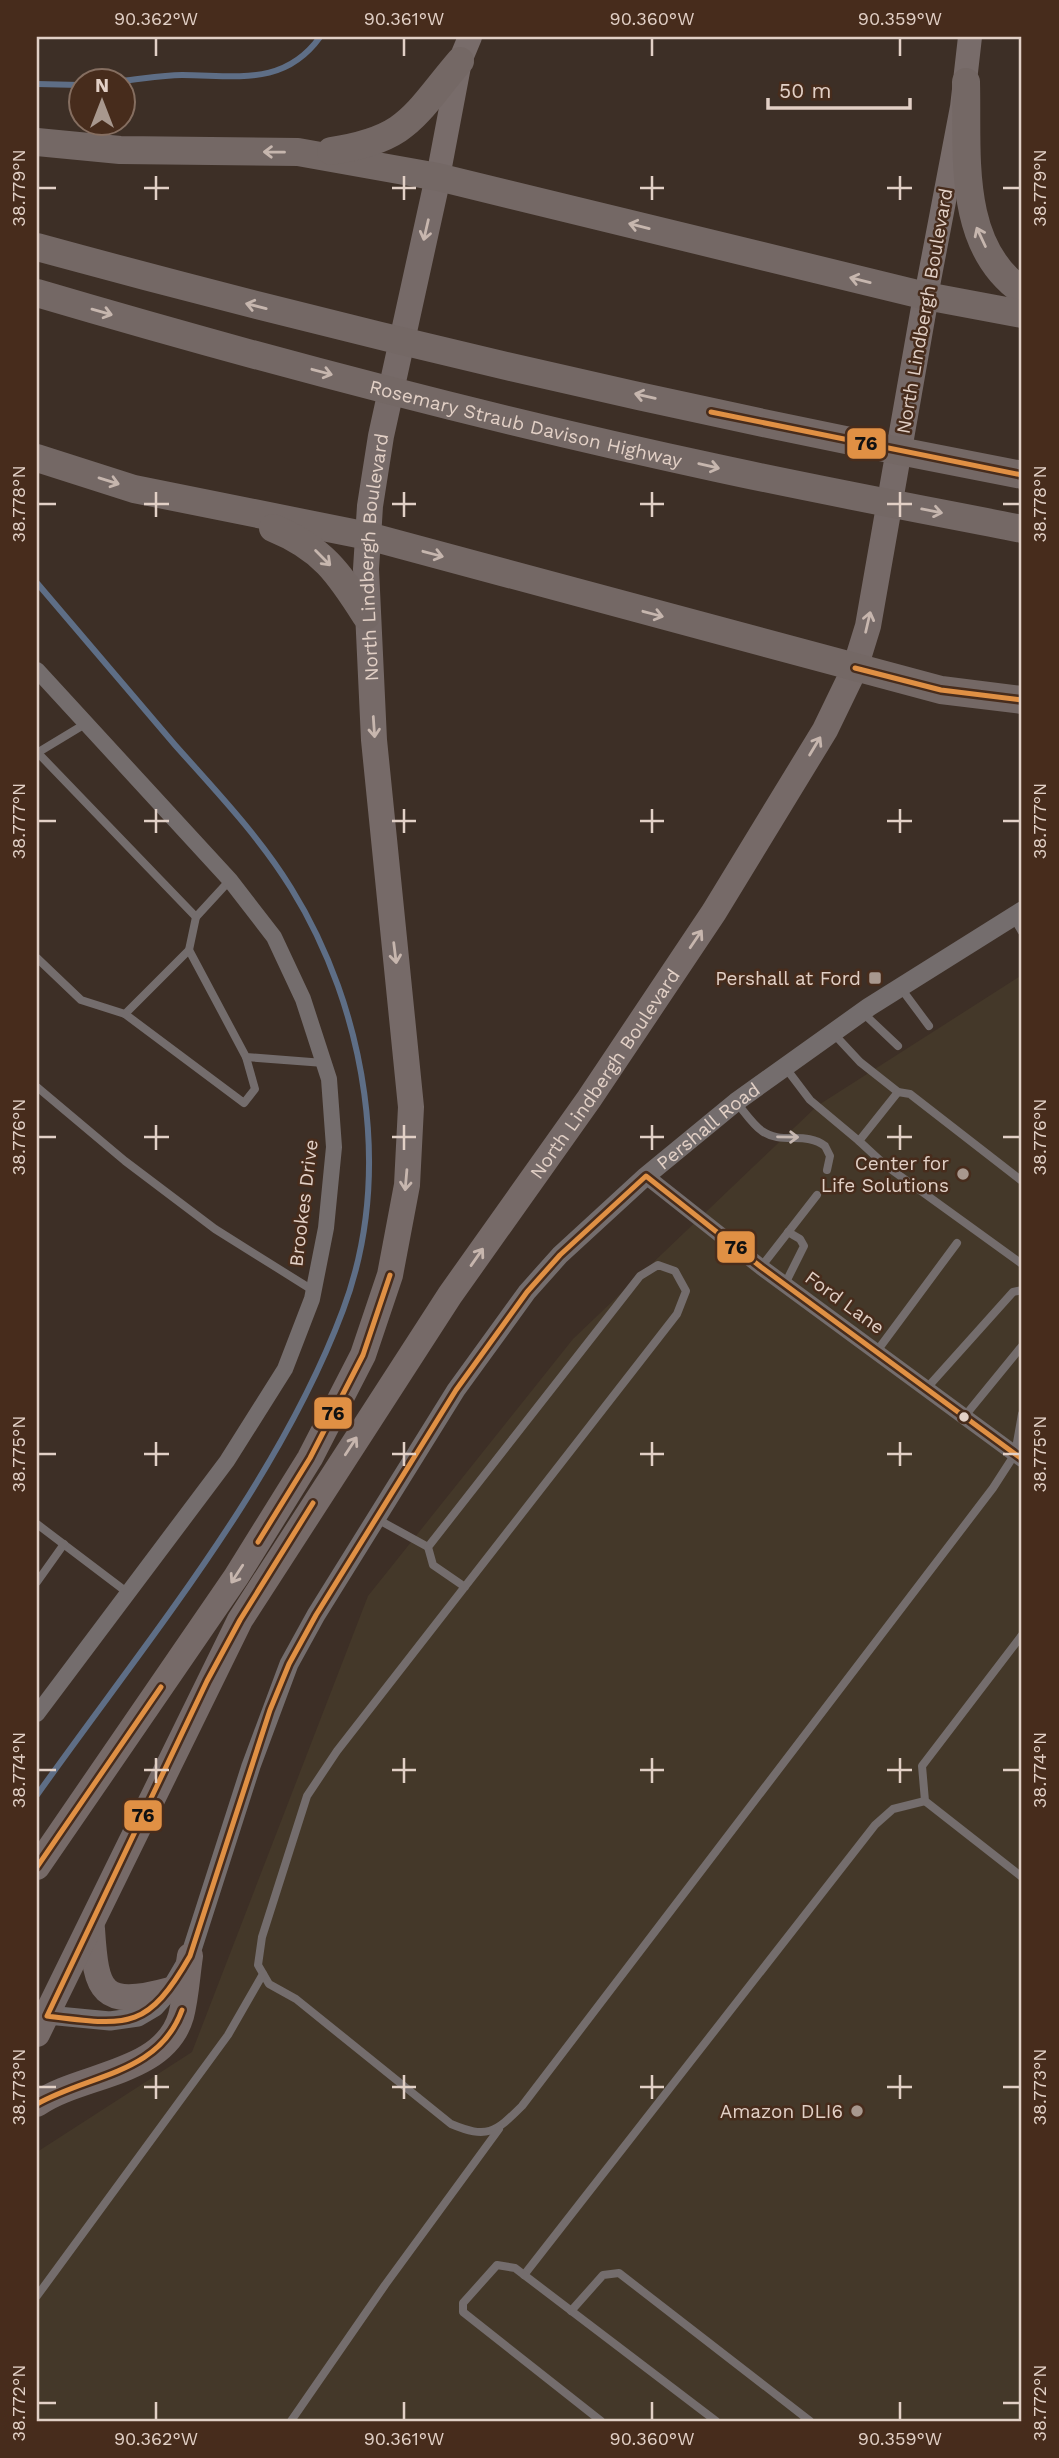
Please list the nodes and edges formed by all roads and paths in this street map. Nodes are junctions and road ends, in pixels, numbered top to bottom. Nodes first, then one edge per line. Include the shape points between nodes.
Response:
1 (465, 49) edge
2 (968, 58) edge
3 (37, 142) edge
4 (312, 154) junction
5 (364, 164) junction
6 (438, 177) junction
7 (37, 247) edge
8 (1022, 291) edge
9 (37, 292) edge
10 (926, 296) junction
11 (1022, 314) edge
12 (37, 458) edge
13 (1022, 475) edge
14 (219, 506) junction
15 (1022, 529) edge
16 (368, 536) junction
17 (366, 617) junction
18 (855, 668) junction
19 (37, 671) edge
20 (1022, 699) edge
21 (85, 724) junction
22 (37, 753) edge
23 (230, 880) junction
24 (196, 918) junction
25 (1019, 920) edge
26 (189, 950) junction
27 (37, 958) edge
28 (901, 987) junction
29 (862, 1012) junction
30 (125, 1014) junction
31 (929, 1026) dead end
32 (833, 1033) junction
33 (898, 1046) dead end
34 (246, 1057) junction
35 (324, 1063) junction
36 (785, 1067) junction
37 (37, 1087) edge
38 (898, 1092) junction
39 (736, 1102) junction
40 (859, 1141) junction
41 (827, 1170) dead end
42 (646, 1176) junction
43 (1022, 1181) edge
44 (817, 1195) dead end
45 (788, 1232) junction
46 (957, 1243) dead end
47 (1022, 1264) edge
48 (761, 1267) junction
49 (785, 1284) junction
50 (1022, 1290) edge
51 (314, 1291) junction
52 (1022, 1346) edge
53 (877, 1351) junction
54 (926, 1389) junction
55 (1022, 1414) edge
56 (964, 1417) junction
57 (1019, 1457) edge
58 (377, 1518) junction
59 (37, 1524) edge
60 (64, 1545) junction
61 (428, 1547) junction
62 (37, 1582) edge
63 (465, 1587) junction
64 (128, 1593) junction
65 (1022, 1635) edge
66 (37, 1714) edge
67 (925, 1801) junction
68 (37, 1867) edge
69 (1022, 1877) edge
70 (92, 1926) junction
71 (190, 1956) junction
72 (263, 1974) junction
73 (170, 1990) junction
74 (40, 2021) edge
75 (37, 2104) edge
76 (499, 2129) junction
77 (524, 2275) junction
78 (37, 2296) edge
79 (571, 2311) junction
80 (291, 2421) edge
81 (601, 2421) edge
82 (716, 2421) edge
83 (810, 2421) edge

1 - 4 highway via 402,130 359,147
1 - 5 highway via 425,130 412,145
1 - 6 main road, North Lindbergh Boulevard
8 -> 2 highway via 980,239 969,202
2 - 10 main road, North Lindbergh Boulevard
4 -> 3 highway via 120,150
4 - 5 highway
5 - 6 highway
10 -> 6 highway
6 -> 16 highway, North Lindbergh Boulevard via 381,436
13 -> 7 highway via 871,446 267,309
9 -> 15 highway, Rosemary Straub Davison Highway via 527,424 717,468
10 - 11 highway
18 -> 10 highway, North Lindbergh Boulevard via 878,575
12 -> 14 highway via 134,489
14 - 16 highway
14 -> 17 highway via 296,537 318,552 343,579
16 - 17 highway, North Lindbergh Boulevard
16 -> 18 highway
17 -> 68 highway, North Lindbergh Boulevard via 411,1107 407,1185 390,1275 363,1354 310,1458 236,1577
18 - 20 highway via 941,690
70 -> 18 highway, North Lindbergh Boulevard via 208,1681 268,1573 450,1295 589,1100 714,912 825,730
19 - 21 street, Brookes Drive
21 - 22 lane
21 - 23 street, Brookes Drive
22 - 24 lane
23 - 24 lane
23 - 35 street, Brookes Drive via 274,937 303,999
24 - 26 lane
25 - 28 street, Pershall Road
26 - 30 lane
26 - 34 lane
27 - 30 lane via 81,1000
28 - 29 street, Pershall Road
28 - 31 lane
29 - 32 street, Pershall Road
29 - 33 lane
30 - 34 lane via 244,1103 255,1089
32 - 36 street, Pershall Road
32 - 38 lane
34 - 35 lane
35 - 51 street, Brookes Drive via 334,1147
36 - 39 street, Pershall Road
36 - 40 lane via 810,1100
37 - 51 lane via 215,1229
38 - 40 lane
38 - 43 lane via 910,1094
39 -> 41 lane via 763,1132 805,1136 825,1146 830,1156
39 - 42 street, Pershall Road
40 - 47 lane
42 - 48 street, Ford Lane
42 - 58 street, Pershall Road via 527,1292 456,1390
44 - 45 lane
45 - 48 lane
45 - 49 lane via 804,1246
46 - 53 lane
48 - 49 street, Ford Lane
49 - 53 street, Ford Lane
50 - 54 lane via 1013,1292
51 - 64 street, Brookes Drive via 285,1369 227,1461
52 - 56 lane
53 - 54 street, Ford Lane
54 - 56 street, Ford Lane
55 - 57 lane
56 - 57 street, Ford Lane
57 - 76 lane via 522,2106
58 - 61 lane
58 - 71 street, Pershall Road via 289,1664
59 - 60 lane
60 - 62 lane
60 - 64 lane
61 - 63 lane via 433,1565
61 - 63 lane via 640,1276 658,1265 674,1271 686,1291 677,1314
63 - 72 lane via 307,1796 262,1937 258,1965
64 - 66 street, Brookes Drive
65 - 67 lane via 922,1766
67 - 69 lane
67 - 77 lane via 893,1809 878,1822
70 - 73 highway via 95,1973 101,1986 114,1995 132,1998
70 - 74 highway, North Lindbergh Boulevard
71 - 73 street, Pershall Road
71 - 75 highway via 180,2017 168,2039 130,2065
72 - 76 lane via 269,1984 296,1999 451,2124 476,2134
72 - 78 lane via 228,2035
73 - 74 street, Pershall Road via 138,2017
76 - 80 lane
77 - 79 lane
77 - 81 lane via 497,2265 463,2304 463,2312
79 - 82 lane
79 - 83 lane via 603,2275 618,2273

